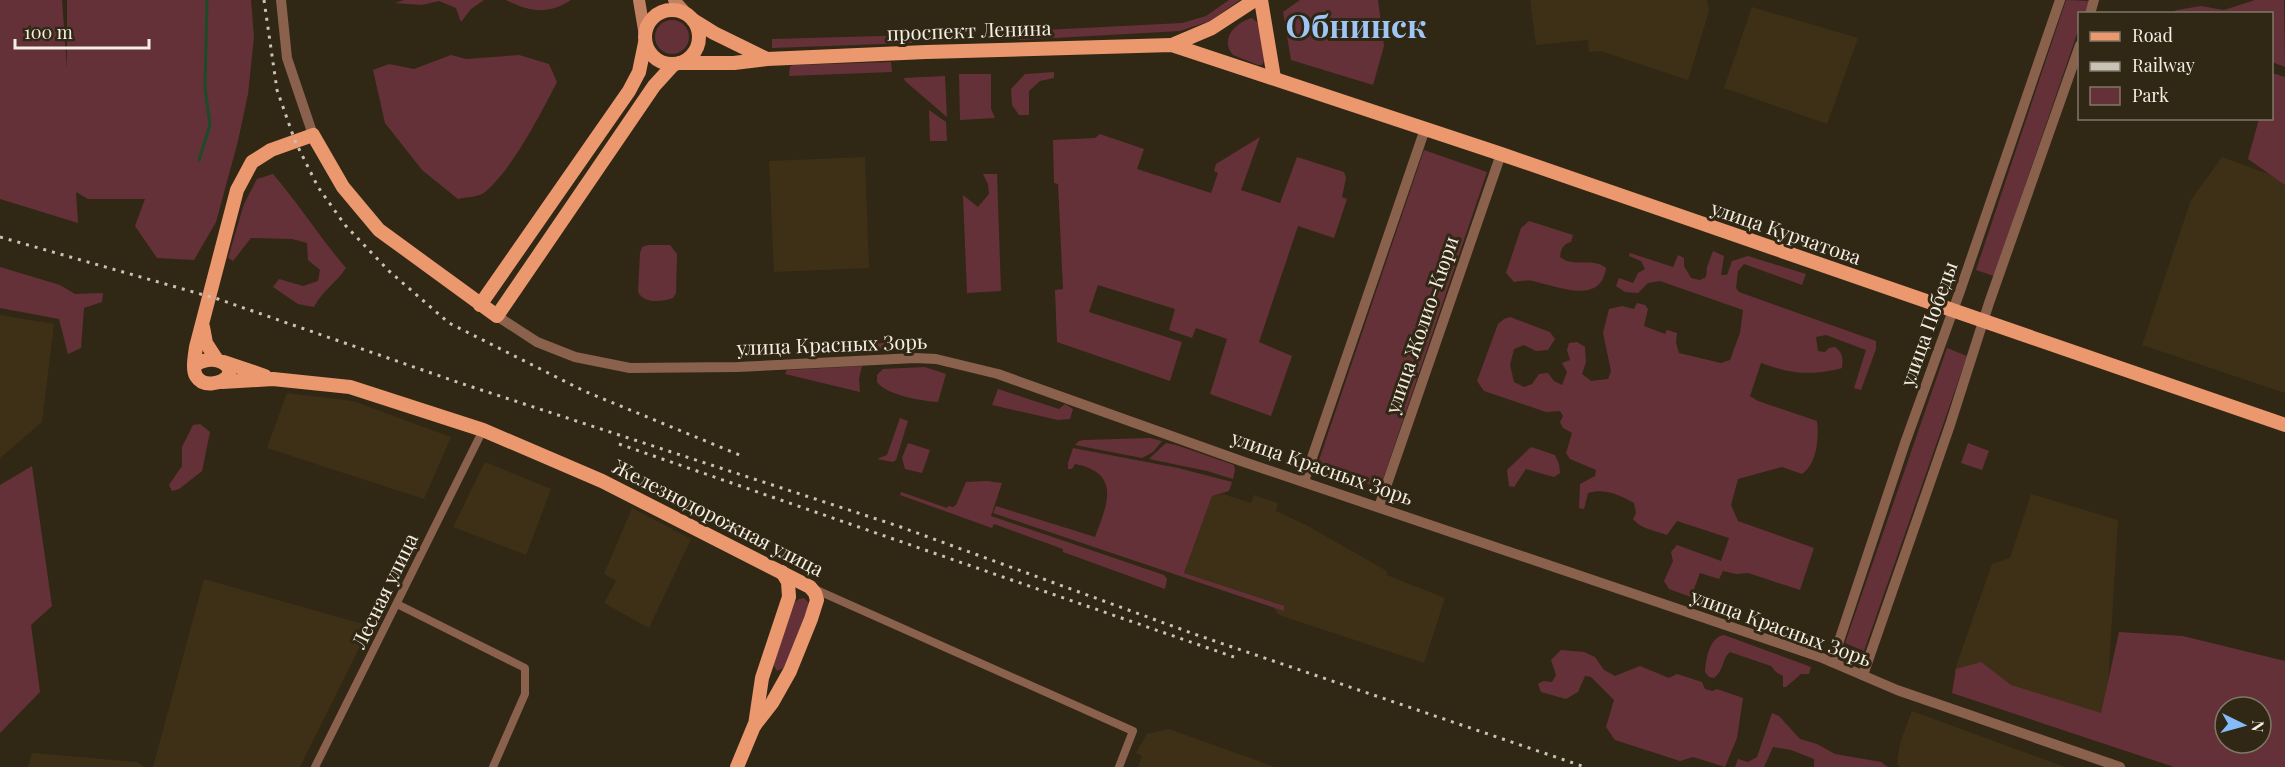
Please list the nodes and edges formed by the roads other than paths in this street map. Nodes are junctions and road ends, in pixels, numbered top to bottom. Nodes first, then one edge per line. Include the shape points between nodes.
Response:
1 (281, 0) edge
2 (639, 0) edge
3 (674, 0) edge
4 (1255, 0) edge
5 (1261, 0) edge
6 (2060, 0) edge
7 (690, 17) junction
8 (645, 39) junction
9 (1172, 45) junction
10 (2078, 48) edge
11 (768, 59) junction
12 (677, 63) junction
13 (1274, 78) junction
14 (1425, 129) junction
15 (313, 135) junction
16 (1501, 154) junction
17 (480, 305) junction
18 (1953, 311) junction
19 (497, 316) junction
20 (1983, 321) junction
21 (203, 325) junction
22 (221, 361) junction
23 (195, 364) junction
24 (273, 379) junction
25 (222, 382) junction
26 (2285, 425) edge
27 (483, 430) junction
28 (1304, 481) junction
29 (1378, 507) junction
30 (782, 572) junction
31 (810, 587) junction
32 (789, 597) junction
33 (834, 599) junction
34 (397, 604) junction
35 (816, 607) junction
36 (1832, 662) junction
37 (766, 665) junction
38 (790, 670) junction
39 (1863, 675) junction
40 (754, 726) junction
41 (315, 767) edge
42 (494, 767) edge
43 (737, 767) edge
44 (1119, 767) edge
45 (2120, 767) edge

1 - 15 street via 287,58
2 - 8 main road
3 - 7 main road, проспект Ленина
4 - 9 main road via 1212,28
5 - 13 main road
6 - 18 street, улица Победы
7 - 8 main road via 676,10 663,11 648,23
7 - 11 main road, проспект Ленина
7 - 12 main road via 698,31 698,44 692,56
8 - 12 main road via 656,58
8 - 17 main road via 639,72 629,91
9 - 11 main road, проспект Ленина
9 - 13 main road, улица Курчатова
10 - 20 street
11 - 12 main road, проспект Ленина
12 - 19 main road via 654,86
13 - 14 main road, улица Курчатова
14 - 16 main road, улица Курчатова
14 - 28 street
15 - 17 main road via 343,187 379,230
15 - 21 main road via 271,150 252,162 237,190
16 - 18 main road, улица Курчатова
16 - 29 street, улица Жолио-Кюри
17 - 19 main road
18 - 20 main road, улица Курчатова
18 - 36 street, улица Победы
19 - 28 street, улица Красных Зорь via 537,342 575,357 630,368 915,358 963,364
20 - 26 main road, улица Курчатова
20 - 39 street
21 - 22 main road via 206,343
21 - 23 main road
22 - 23 main road
22 - 24 main road
22 - 25 main road via 229,368 229,375
23 - 25 main road via 195,375 203,382
24 - 25 main road
24 - 27 main road, Железнодорожная улица via 350,387
27 - 30 main road, Железнодорожная улица via 602,482
27 - 34 street, Лесная улица
28 - 29 street, улица Красных Зорь
29 - 36 street, улица Красных Зорь
30 - 31 main road, Железнодорожная улица
30 - 32 main road via 788,582
31 - 32 main road via 800,587
31 - 33 street, Железнодорожная улица
31 - 35 main road via 816,596
32 - 37 main road
33 - 35 street
33 - 44 street, Железнодорожная улица via 1133,731
34 - 41 street, Лесная улица
34 - 42 street via 525,668 525,694
35 - 38 main road
36 - 39 street, улица Красных Зорь
37 - 38 main road via 776,675
37 - 40 main road
38 - 40 main road
39 - 45 street, улица Красных Зорь
40 - 43 main road

